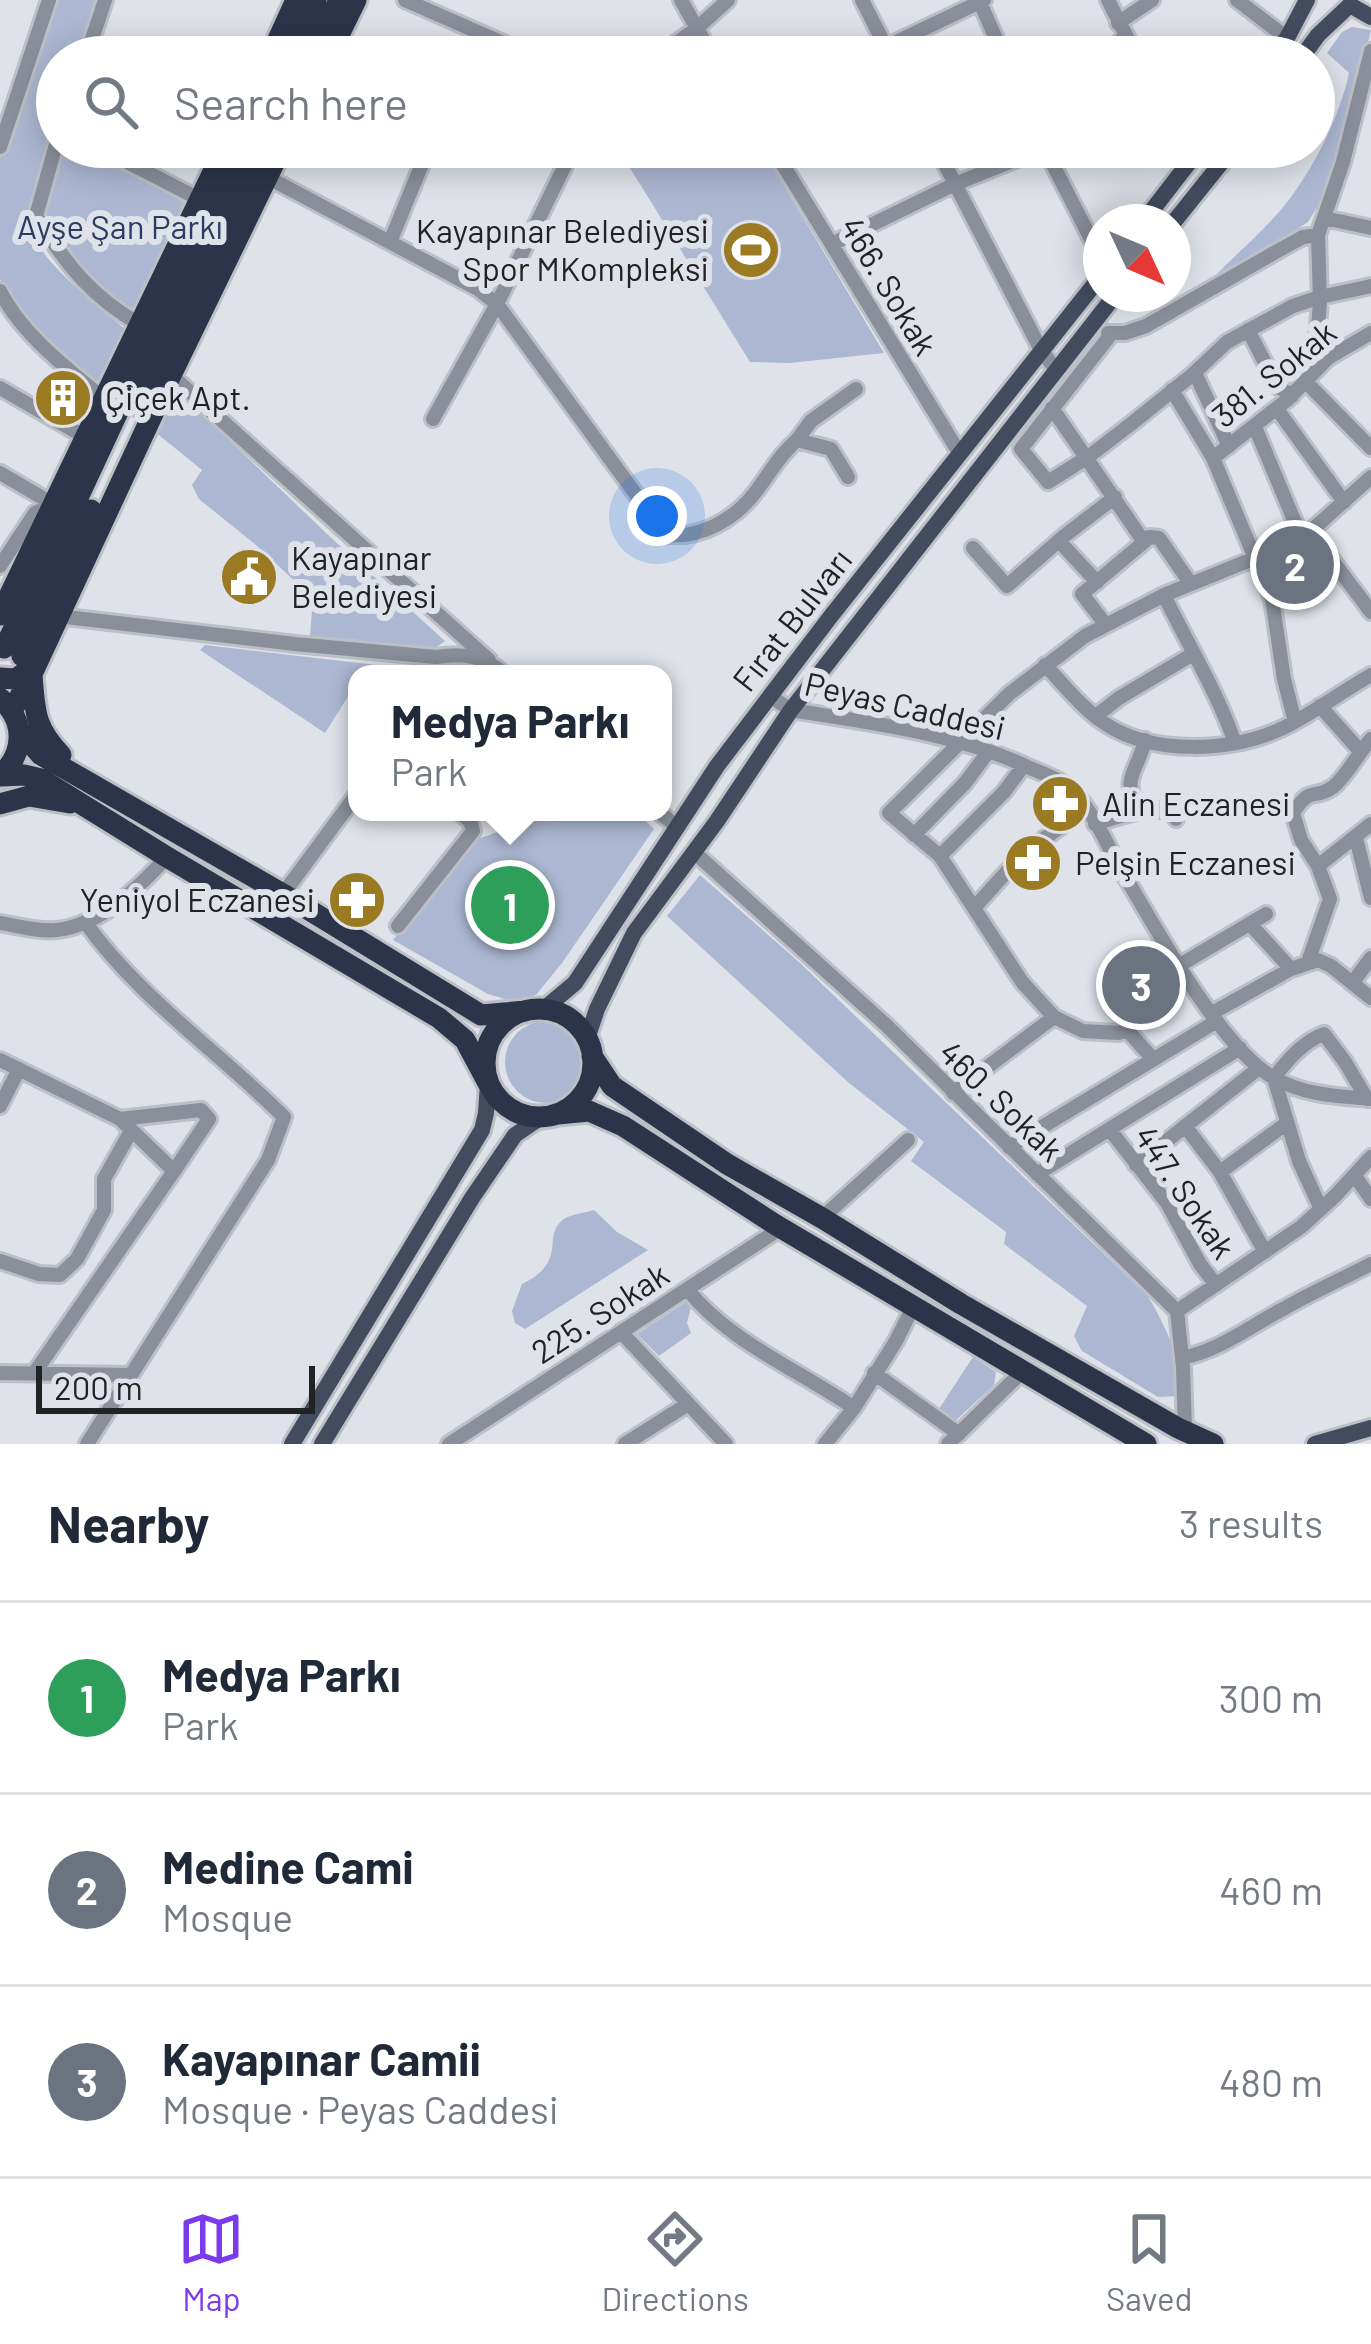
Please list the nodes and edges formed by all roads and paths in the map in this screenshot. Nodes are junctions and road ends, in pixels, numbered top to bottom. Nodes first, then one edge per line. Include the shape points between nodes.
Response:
1 (50, 0) edge
2 (105, 0) edge
3 (296, 0) edge
4 (316, 0) edge
5 (339, 0) edge
6 (356, 0) edge
7 (405, 0) edge
8 (681, 0) edge
9 (728, 0) edge
10 (862, 0) edge
11 (1108, 0) edge
12 (1152, 0) edge
13 (1237, 0) edge
14 (1307, 0) edge
15 (981, 1) edge
16 (1349, 2) edge
17 (1371, 17) edge
18 (1296, 20) junction
19 (696, 29) junction
20 (1121, 29) junction
21 (1318, 35) joint
22 (38, 36) edge
23 (93, 36) edge
24 (280, 36) edge
25 (299, 36) edge
26 (322, 36) edge
27 (338, 36) edge
28 (487, 36) edge
29 (686, 36) edge
30 (700, 36) edge
31 (880, 36) edge
32 (917, 36) edge
33 (995, 36) edge
34 (1118, 36) edge
35 (1125, 36) edge
36 (1284, 36) edge
37 (1288, 36) edge
38 (36, 41) edge
39 (1371, 51) edge
40 (0, 147) edge
41 (49, 168) edge
42 (139, 168) edge
43 (214, 168) edge
44 (236, 168) edge
45 (257, 168) edge
46 (272, 168) edge
47 (420, 168) edge
48 (564, 168) edge
49 (785, 168) edge
50 (947, 168) edge
51 (995, 168) edge
52 (1053, 168) edge
53 (1185, 168) edge
54 (1217, 168) edge
55 (267, 177) junction
56 (955, 184) junction
57 (199, 199) junction
58 (1157, 204) edge
59 (1188, 204) edge
60 (1324, 218) junction
61 (1083, 223) edge
62 (1371, 228) edge
63 (220, 236) junction
64 (1318, 236) junction
65 (182, 239) junction
66 (390, 242) junction
67 (832, 244) junction
68 (225, 264) junction
69 (1371, 286) edge
70 (0, 291) edge
71 (174, 292) junction
72 (1320, 297) junction
73 (1083, 299) edge
74 (496, 304) junction
75 (1102, 312) edge
76 (141, 325) junction
77 (1088, 329) junction
78 (1248, 330) junction
79 (1371, 333) edge
80 (1112, 334) junction
81 (1042, 350) junction
82 (1318, 368) junction
83 (1056, 370) junction
84 (1195, 373) junction
85 (170, 376) junction
86 (1305, 381) junction
87 (0, 388) edge
88 (856, 389) dead end
89 (1172, 390) junction
90 (1292, 396) junction
91 (105, 400) junction
92 (1052, 409) junction
93 (1277, 409) junction
94 (433, 419) dead end
95 (1255, 427) junction
96 (85, 436) junction
97 (797, 440) junction
98 (1370, 444) edge
99 (1229, 446) junction
100 (959, 454) junction
101 (1088, 457) junction
102 (1213, 458) junction
103 (0, 473) edge
104 (848, 477) dead end
105 (1371, 477) edge
106 (1115, 497) junction
107 (1344, 502) junction
108 (53, 504) junction
109 (1307, 536) junction
110 (1058, 541) junction
111 (1144, 542) junction
112 (973, 548) dead end
113 (1255, 559) junction
114 (0, 566) edge
115 (1097, 582) junction
116 (1191, 584) junction
117 (1164, 595) junction
118 (1368, 603) edge
119 (0, 615) edge
120 (58, 616) junction
121 (1106, 625) junction
122 (1193, 654) junction
123 (436, 657) junction
124 (24, 661) junction
125 (489, 661) junction
126 (1045, 664) junction
127 (434, 665) edge
128 (494, 665) edge
129 (1371, 675) edge
130 (0, 678) edge
131 (770, 696) junction
132 (1320, 706) junction
133 (791, 710) junction
134 (11, 713) edge
135 (1096, 716) junction
136 (1295, 722) junction
137 (1371, 739) edge
138 (1144, 740) junction
139 (958, 742) junction
140 (1235, 743) junction
141 (989, 752) junction
142 (1360, 752) junction
143 (1024, 765) junction
144 (0, 776) edge
145 (89, 795) junction
146 (0, 804) edge
147 (348, 806) edge
148 (1086, 808) junction
149 (1138, 811) junction
150 (1176, 819) dead end
151 (470, 821) edge
152 (670, 821) edge
153 (1095, 824) junction
154 (1371, 824) edge
155 (676, 826) junction
156 (914, 835) junction
157 (1356, 838) junction
158 (694, 852) junction
159 (940, 856) junction
160 (167, 857) junction
161 (1318, 866) junction
162 (284, 894) junction
163 (1371, 898) edge
164 (974, 908) junction
165 (1266, 914) dead end
166 (85, 922) junction
167 (0, 923) edge
168 (1250, 924) junction
169 (398, 926) dead end
170 (1371, 958) edge
171 (1308, 962) junction
172 (1180, 965) junction
173 (1291, 969) junction
174 (1353, 982) junction
175 (1371, 998) edge
176 (535, 1010) junction
177 (1054, 1017) junction
178 (1214, 1017) junction
179 (590, 1047) junction
180 (1240, 1048) junction
181 (1153, 1059) junction
182 (0, 1060) edge
183 (1259, 1068) junction
184 (19, 1069) junction
185 (1274, 1078) junction
186 (488, 1083) junction
187 (953, 1094) junction
188 (1369, 1099) edge
189 (0, 1106) edge
190 (549, 1116) junction
191 (1286, 1124) junction
192 (125, 1125) junction
193 (1185, 1126) junction
194 (1110, 1130) junction
195 (908, 1140) dead end
196 (1009, 1147) junction
197 (1371, 1157) edge
198 (1136, 1165) junction
199 (174, 1171) junction
200 (1220, 1172) junction
201 (1036, 1174) junction
202 (1355, 1176) junction
203 (1371, 1199) edge
204 (1321, 1209) junction
205 (822, 1218) junction
206 (782, 1228) junction
207 (1265, 1252) junction
208 (0, 1261) edge
209 (1371, 1264) edge
210 (1216, 1285) junction
211 (687, 1289) junction
212 (914, 1305) junction
213 (1177, 1311) junction
214 (621, 1332) junction
215 (1182, 1358) junction
216 (1024, 1370) junction
217 (0, 1372) edge
218 (35, 1372) junction
219 (874, 1372) junction
220 (130, 1375) junction
221 (688, 1404) junction
222 (854, 1408) junction
223 (1371, 1428) edge
224 (1198, 1438) edge
225 (954, 1439) edge
226 (1141, 1442) edge
227 (87, 1444) edge
228 (292, 1444) edge
229 (322, 1444) edge
230 (448, 1444) edge
231 (626, 1444) edge
232 (726, 1444) edge
233 (825, 1444) edge
234 (1315, 1444) edge

1 - 22 street
2 - 23 street
3 - 24 highway
4 - 25 highway
5 - 26 highway
6 - 27 highway
7 - 28 street
8 - 19 street
9 - 19 street
10 - 31 street
11 - 20 street
12 - 20 street
13 - 36 street
14 - 18 main road
15 - 32 street
15 - 33 street
16 - 17 main road
16 - 21 main road
18 - 21 main road via 1316,16
18 - 37 main road
19 - 29 street
19 - 30 street
20 - 34 street
20 - 35 street
38 - 40 street
39 - 60 street
41 - 76 street via 36,216 98,297
42 - 57 street
43 - 57 highway
44 - 71 highway
45 - 63 highway
46 - 55 highway
47 - 66 street
48 - 74 street
49 - 67 street, 466. Sokak
50 - 56 street
51 - 56 street
52 - 61 street
53 - 58 main road
54 - 59 main road
55 - 66 street
55 - 68 highway
56 - 67 street
56 - 81 street
57 - 65 highway
60 - 62 street
60 - 64 street
63 - 68 highway
63 - 124 highway
64 - 72 street
64 - 80 street via 1146,326
65 - 71 highway
65 - 76 highway
66 - 74 street
67 - 100 street, 466. Sokak
68 - 85 highway
69 - 72 street
70 - 91 street via 17,320
71 - 124 highway via 55,547
72 - 78 street
72 - 82 street
73 - 81 main road, Fırat Bulvarı
74 - 94 street
74 - 97 street via 669,535 706,531 739,510
75 - 77 main road, Fırat Bulvarı
76 - 91 highway
77 - 80 street
77 - 83 main road, Fırat Bulvarı
78 - 84 street
78 - 90 street via 1277,386
79 - 82 street, 381. Sokak
80 - 92 street
81 - 83 street
81 - 100 main road, Fırat Bulvarı
82 - 86 street, 381. Sokak
83 - 133 main road, Fırat Bulvarı
84 - 89 street
84 - 99 street
85 - 120 highway
85 - 125 street
86 - 90 street, 381. Sokak
86 - 98 street
87 - 96 street
88 - 97 street
89 - 101 street
89 - 102 street
90 - 93 street, 381. Sokak
91 - 96 highway
92 - 101 street
92 - 101 street via 1021,449 1048,482
93 - 95 street, 381. Sokak
93 - 107 street
95 - 99 street, 381. Sokak
95 - 109 street
96 - 108 highway
97 - 104 street via 831,449
99 - 102 street, 381. Sokak
100 - 131 main road, Fırat Bulvarı
101 - 106 street
102 - 113 street
103 - 108 street
105 - 107 street
106 - 110 street
106 - 111 street
107 - 109 street
108 - 114 street via 35,513
108 - 119 highway
109 - 113 street
109 - 118 street
110 - 112 street via 1007,586
110 - 115 street
111 - 115 street
111 - 116 street via 1159,538
113 - 116 street
113 - 136 street via 1276,615
115 - 121 street via 1082,594
116 - 117 street
117 - 121 street
117 - 122 street
120 - 123 street
120 - 124 highway
121 - 126 street
122 - 135 street
122 - 140 street
123 - 125 street
123 - 127 street
124 - 130 highway via 16,679
124 - 134 highway
124 - 145 highway via 39,727
125 - 128 street
126 - 135 street
126 - 139 street
129 - 132 street
131 - 133 street, Peyas Caddesi
131 - 155 main road, Fırat Bulvarı
132 - 136 street
132 - 142 street
133 - 139 street, Peyas Caddesi
133 - 158 main road, Fırat Bulvarı
134 - 144 highway via 16,756
134 - 145 highway via 41,754
135 - 138 street
136 - 140 street
137 - 142 street
138 - 140 street
138 - 149 street via 1129,780
139 - 141 street, Peyas Caddesi
139 - 156 street via 890,813
141 - 143 street, Peyas Caddesi
141 - 156 street
142 - 161 street via 1335,785 1304,797 1293,813
143 - 148 street, Peyas Caddesi via 1062,783
143 - 159 street
144 - 145 highway
145 - 146 highway
145 - 160 highway
145 - 162 highway
147 - 162 street
148 - 153 street, Peyas Caddesi
148 - 164 street via 1022,855
149 - 150 street via 1171,811
149 - 153 street
151 - 169 street via 472,831
152 - 155 street
153 - 172 street, Peyas Caddesi
154 - 157 street
155 - 176 main road, Fırat Bulvarı via 575,983
156 - 159 street
157 - 161 street
157 - 163 street
158 - 179 main road, Fırat Bulvarı via 634,933 597,1009
158 - 187 street, 460. Sokak
159 - 164 street
160 - 166 street via 137,889
160 - 186 highway via 439,1018 465,1040
161 - 171 street via 1330,899
162 - 176 highway via 481,1015
164 - 177 street
165 - 168 street
166 - 167 street via 54,931
166 - 220 street via 284,1117 268,1160
168 - 172 street
168 - 173 street
170 - 174 street
171 - 173 street
171 - 174 street via 1323,961
172 - 178 street, Peyas Caddesi
173 - 178 street
174 - 175 street
176 - 179 highway via 576,1024
176 - 186 highway via 496,1031 484,1065
177 - 181 street via 1083,1031 1127,1030
177 - 187 street
178 - 180 street, Peyas Caddesi
178 - 181 street
179 - 190 highway via 585,1091
179 - 205 highway via 612,1086
180 - 183 street, Peyas Caddesi
180 - 194 street
181 - 196 street
182 - 184 street
183 - 185 street, Peyas Caddesi
183 - 193 street
184 - 189 street
184 - 192 street
185 - 188 street, Peyas Caddesi
185 - 188 street via 1324,1034
185 - 191 street
186 - 190 highway via 508,1108
186 - 228 main road via 482,1130
187 - 196 street, 460. Sokak
190 - 206 highway via 590,1111 622,1126
190 - 229 main road via 515,1136 472,1198
191 - 200 street
191 - 204 street
192 - 199 street
192 - 199 street via 201,1110 209,1119
192 - 208 street via 104,1179 104,1210 77,1259 60,1275
193 - 198 street
193 - 200 street
194 - 198 street, 447. Sokak
194 - 201 street
195 - 205 street
196 - 201 street, 460. Sokak
197 - 202 street
198 - 210 street, 447. Sokak
199 - 218 street
200 - 207 street
201 - 213 street, 460. Sokak
202 - 203 street
202 - 204 street
204 - 207 street
205 - 224 highway
206 - 211 street, 225. Sokak
206 - 212 highway
207 - 210 street
209 - 215 street via 1222,1345
210 - 213 street
211 - 214 street, 225. Sokak
211 - 222 street via 722,1325
212 - 216 highway
212 - 219 street
213 - 215 street
214 - 221 street
214 - 230 street, 225. Sokak
215 - 224 street
216 - 225 street
216 - 226 highway
217 - 218 street
218 - 220 street
219 - 222 street
219 - 225 street
220 - 227 street
221 - 231 street
221 - 232 street
222 - 233 street
223 - 234 main road

